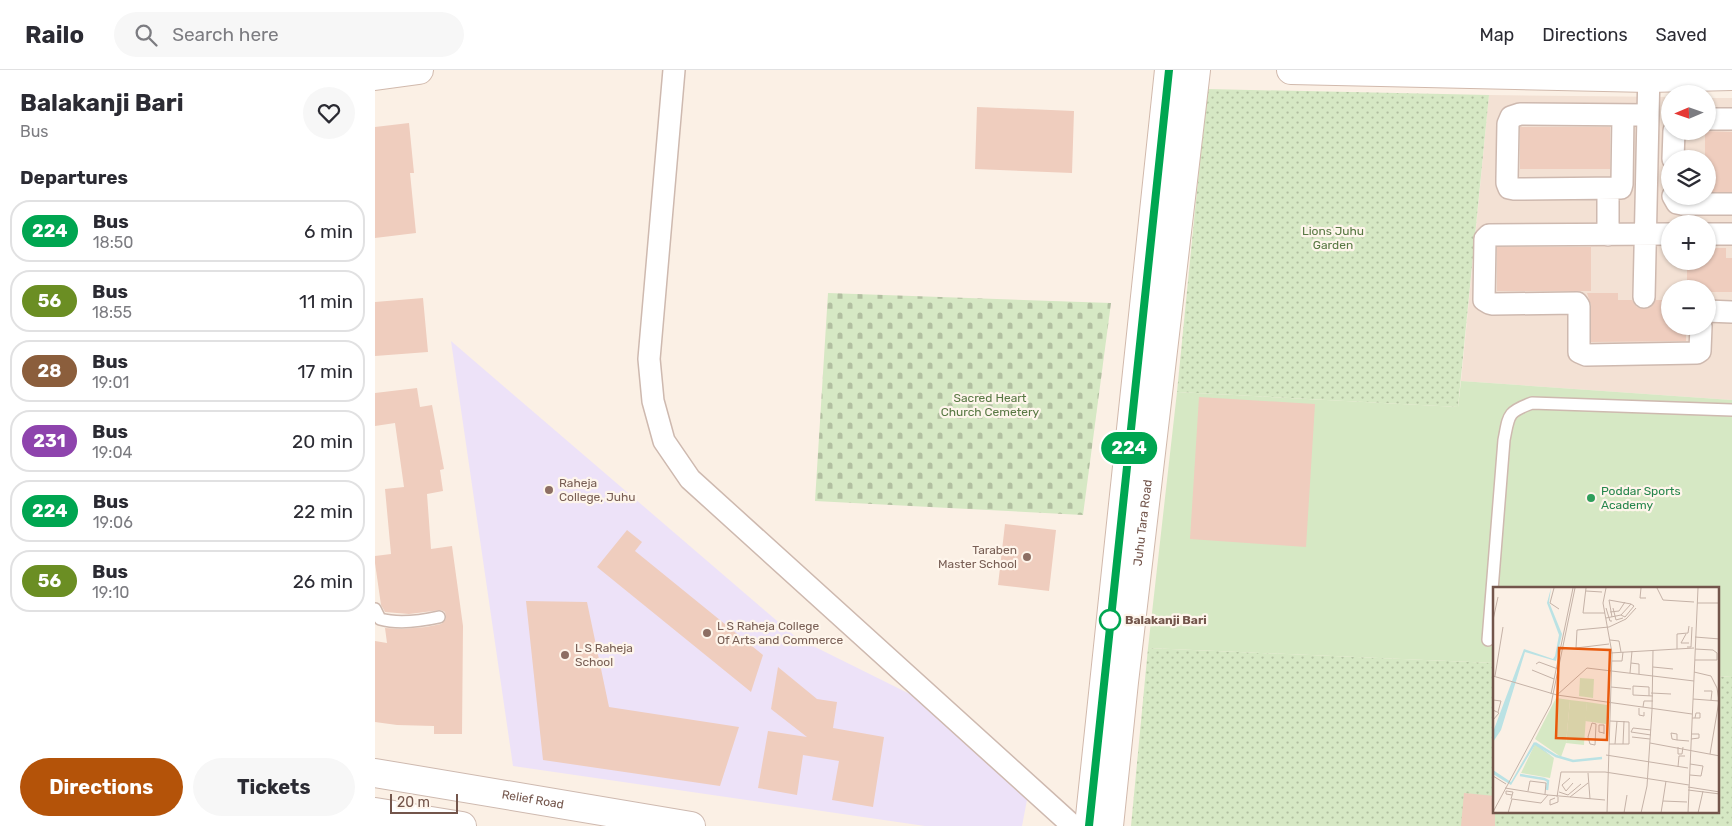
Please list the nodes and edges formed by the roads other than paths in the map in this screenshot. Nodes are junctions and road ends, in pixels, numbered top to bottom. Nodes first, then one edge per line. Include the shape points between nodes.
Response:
1 (419, 70) edge
2 (674, 70) edge
3 (1169, 70) edge
4 (1196, 70) edge
5 (1291, 70) edge
6 (1649, 74) edge
7 (375, 76) edge
8 (1732, 76) edge
9 (1623, 115) junction
10 (1716, 119) edge
11 (1732, 119) edge
12 (1648, 125) junction
13 (1661, 129) edge
14 (1608, 189) junction
15 (1716, 204) edge
16 (1732, 204) edge
17 (1608, 234) junction
18 (1646, 234) junction
19 (1661, 234) edge
20 (1716, 234) edge
21 (1732, 234) edge
22 (1645, 297) dead end
23 (1716, 311) edge
24 (1732, 312) edge
25 (1701, 335) edge
26 (1732, 410) edge
27 (375, 609) edge
28 (439, 617) dead end
29 (1488, 640) dead end
30 (375, 773) edge
31 (375, 812) edge
32 (462, 826) edge
33 (691, 826) edge
34 (1073, 826) edge
35 (1089, 826) edge
36 (1109, 826) edge

1 - 7 main road
2 - 34 street via 649,359 653,401 664,441 689,479
3 - 35 main road, Juhu Tara Road
4 - 36 main road, Juhu Tara Road
5 - 6 main road
6 - 8 main road
6 - 12 street
9 - 12 street
9 - 14 street via 1623,184 1618,189
9 - 14 street via 1515,114 1507,124 1509,188
10 - 11 street
12 - 13 street
12 - 18 street
14 - 17 street
15 - 16 street
17 - 18 street
17 - 25 street via 1489,235 1485,239 1484,300 1493,304 1577,303 1579,352 1586,355 1697,353 1701,348
18 - 19 street
18 - 22 street
20 - 21 street
23 - 24 street
26 - 29 lane via 1532,403 1508,416
27 - 28 lane via 380,619 389,621
30 - 33 main road, Relief Road
31 - 32 main road

